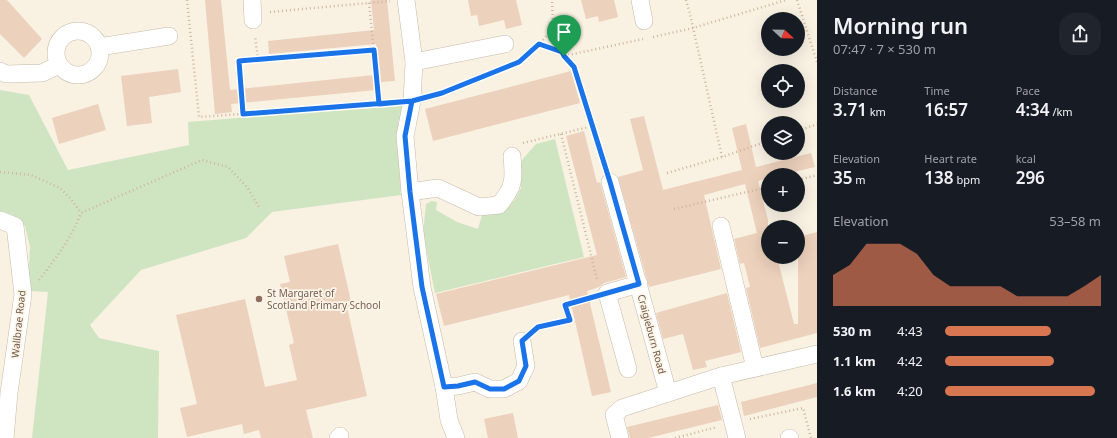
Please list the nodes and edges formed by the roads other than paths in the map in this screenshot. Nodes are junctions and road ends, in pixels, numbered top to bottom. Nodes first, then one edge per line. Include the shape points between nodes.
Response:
1 (402, 0) edge
2 (640, 0) edge
3 (644, 21) dead end
4 (169, 36) dead end
5 (505, 44) dead end
6 (99, 47) junction
7 (414, 62) junction
8 (59, 65) junction
9 (0, 71) edge
10 (512, 156) road end
11 (610, 182) road end
12 (410, 192) junction
13 (0, 220) edge
14 (721, 226) dead end
15 (639, 284) junction
16 (522, 341) road end
17 (817, 354) edge
18 (755, 368) junction
19 (628, 369) dead end
20 (721, 376) junction
21 (444, 387) junction
22 (5, 393) edge
23 (668, 393) junction
24 (735, 430) edge
25 (6, 438) edge
26 (456, 438) edge
27 (620, 438) edge

1 - 7 street
2 - 3 street
4 - 6 street
5 - 7 street
6 - 8 street via 100,59 97,66 85,74 70,74
6 - 8 street via 89,33 74,30 67,33 61,37 55,51
7 - 12 street via 412,101 405,136
8 - 9 street via 42,73 6,74
10 - 12 street via 514,178 509,193 499,205 479,207 438,188
11 - 15 street, Craigieburn Road
12 - 21 street via 422,287
13 - 22 street, Wallbrae Road via 15,226 23,294
14 - 18 street
15 - 19 street via 604,294
15 - 23 street, Craigieburn Road
16 - 21 street via 526,366 519,381 504,389 490,389 475,382
17 - 18 street
18 - 20 street
20 - 23 street
20 - 24 street
21 - 26 street via 449,420
22 - 25 street, Wallbrae Road
23 - 27 street via 622,408 614,415

